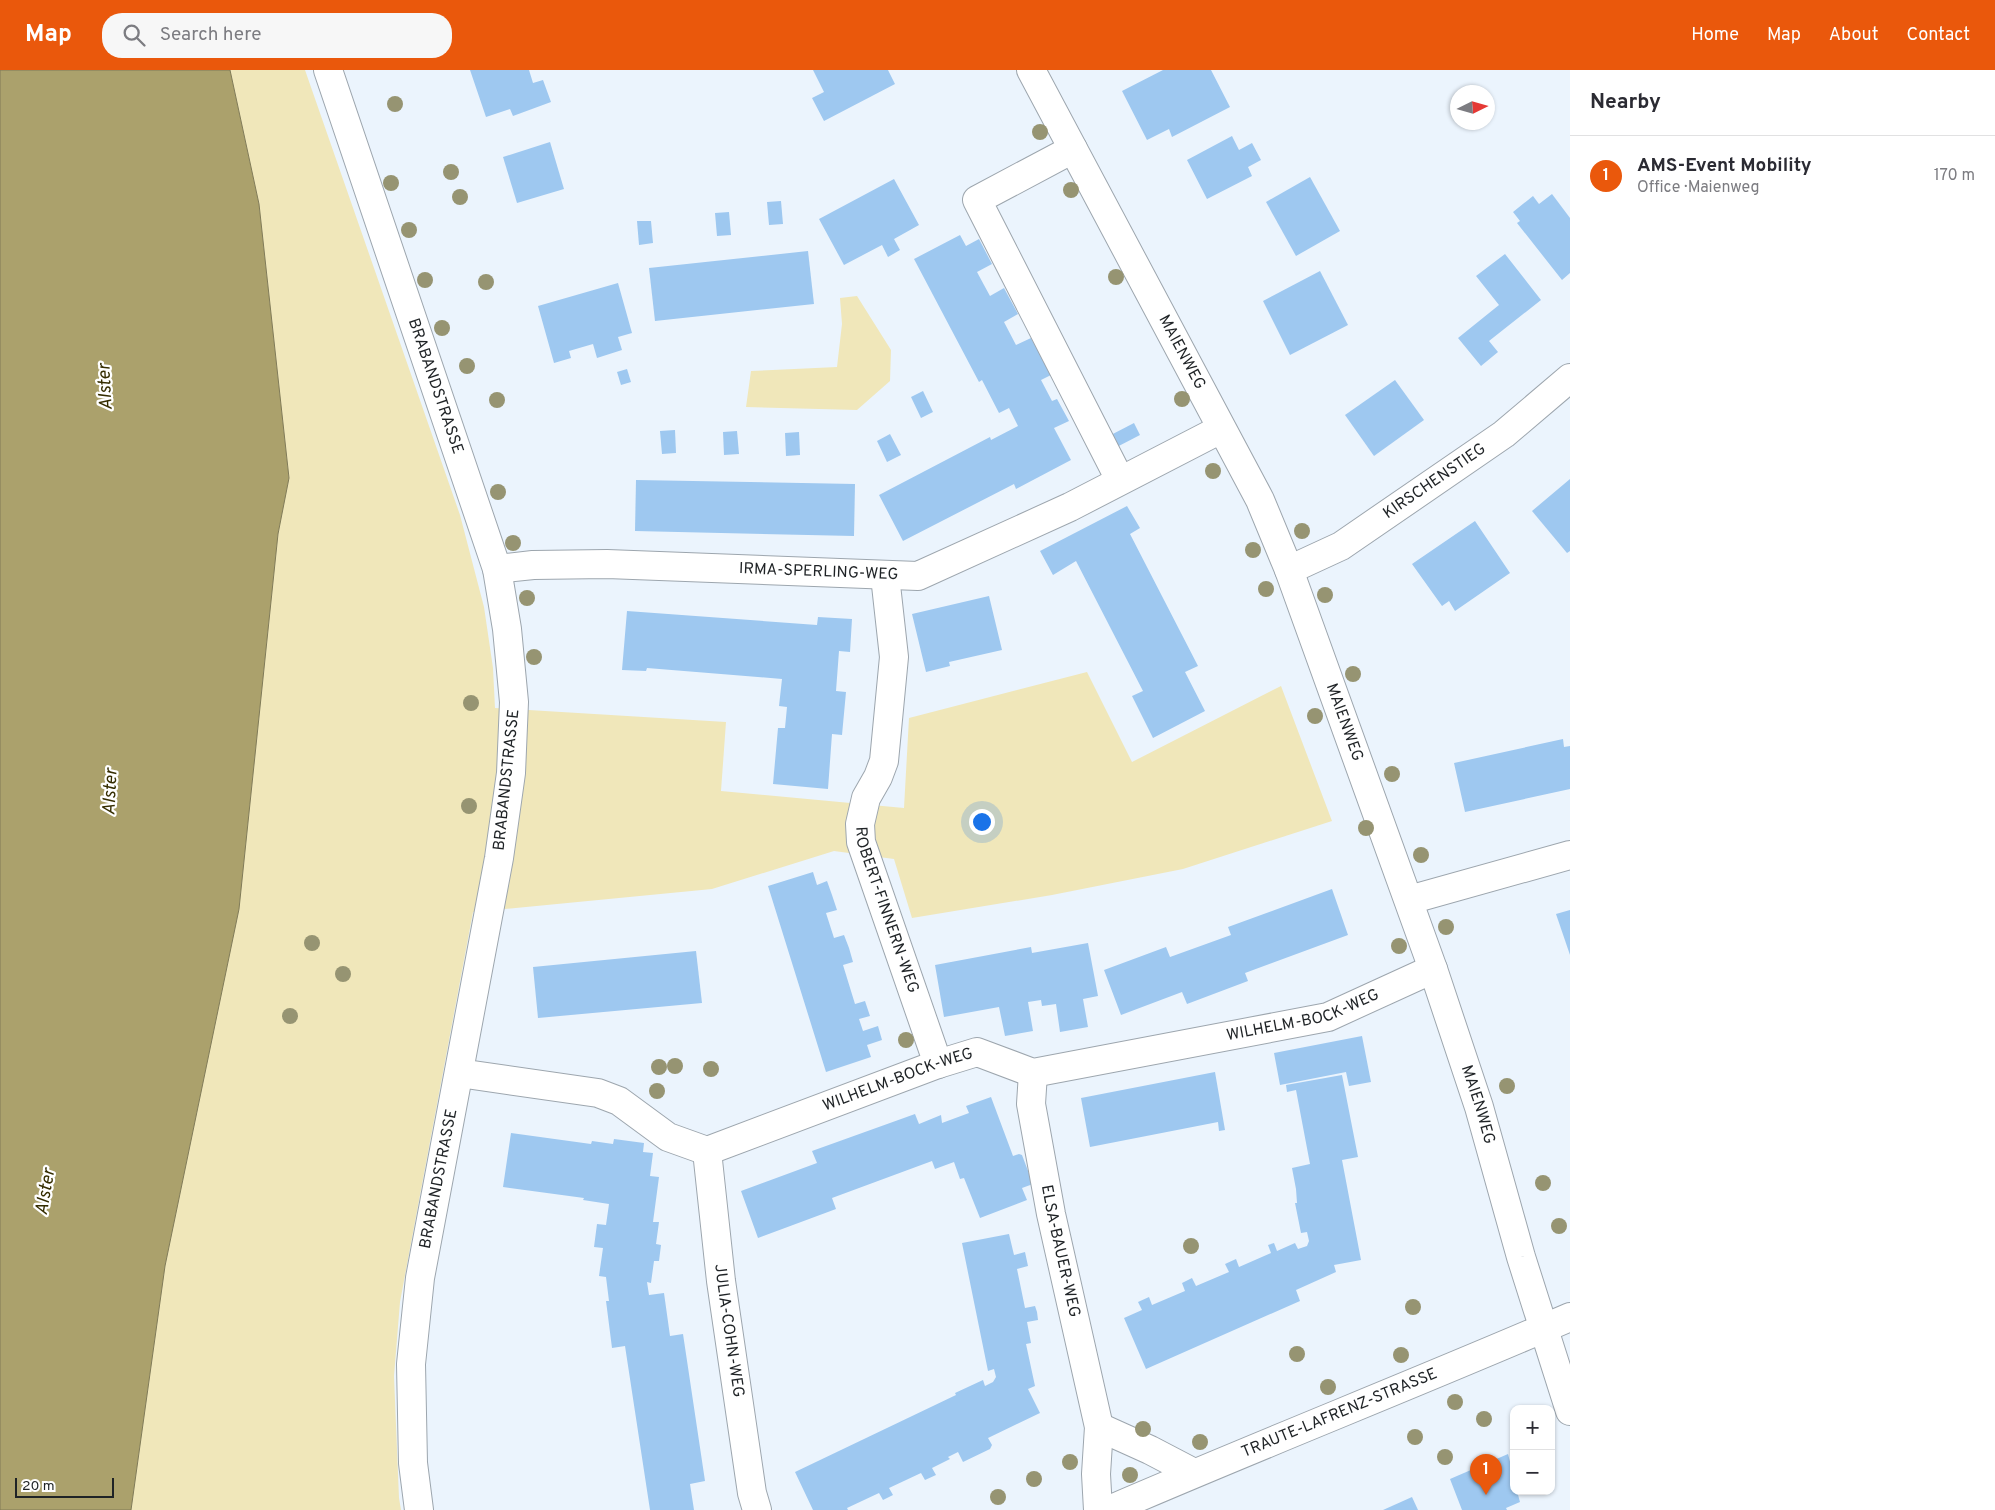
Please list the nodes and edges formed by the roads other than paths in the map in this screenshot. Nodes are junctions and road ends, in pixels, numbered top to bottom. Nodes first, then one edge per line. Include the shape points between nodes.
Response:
1 (328, 70) edge
2 (1031, 70) edge
3 (1073, 149) junction
4 (1570, 378) edge
5 (1221, 429) junction
6 (1120, 480) junction
7 (496, 569) junction
8 (1289, 570) junction
9 (885, 576) junction
10 (1570, 855) edge
11 (1408, 900) junction
12 (1433, 969) junction
13 (938, 1064) junction
14 (459, 1073) junction
15 (1034, 1073) junction
16 (707, 1151) junction
17 (1570, 1317) edge
18 (1544, 1328) junction
19 (1570, 1411) edge
20 (1099, 1428) junction
21 (1194, 1473) junction
22 (419, 1510) edge
23 (757, 1510) edge
24 (1098, 1510) edge
25 (1109, 1510) edge

1 - 7 street, BRABANDSTRASSE
2 - 3 street, MAIENWEG
3 - 5 street, MAIENWEG
3 - 6 street via 977,200
4 - 8 street, KIRSCHENSTIEG via 1504,434 1341,546
5 - 6 street, IRMA-SPERLING-WEG
5 - 8 street, MAIENWEG via 1260,500
6 - 9 street, IRMA-SPERLING-WEG via 1070,507 918,576
7 - 9 street, IRMA-SPERLING-WEG via 606,564
7 - 14 street, BRABANDSTRASSE via 507,629 514,702 510,773 498,866
8 - 11 street, MAIENWEG
9 - 13 street, ROBERT-FINNERN-WEG via 894,657 884,760 866,798 860,824 861,842
10 - 11 street
11 - 12 street, MAIENWEG
12 - 15 street, WILHELM-BOCK-WEG via 1328,1017
12 - 18 street, MAIENWEG via 1479,1107
13 - 15 street, WILHELM-BOCK-WEG via 977,1052
13 - 16 street, WILHELM-BOCK-WEG
14 - 16 street via 598,1093 619,1101 668,1137
14 - 22 street, BRABANDSTRASSE via 420,1278 411,1364 413,1463
15 - 20 street, ELSA-BAUER-WEG via 1031,1104
16 - 23 street, JULIA-COHN-WEG via 721,1281
17 - 18 street, TRAUTE-LAFRENZ-STRASSE
18 - 19 street, MAIENWEG
18 - 21 street, TRAUTE-LAFRENZ-STRASSE
20 - 21 street
20 - 24 street, ELSA-BAUER-WEG
21 - 25 street, TRAUTE-LAFRENZ-STRASSE

